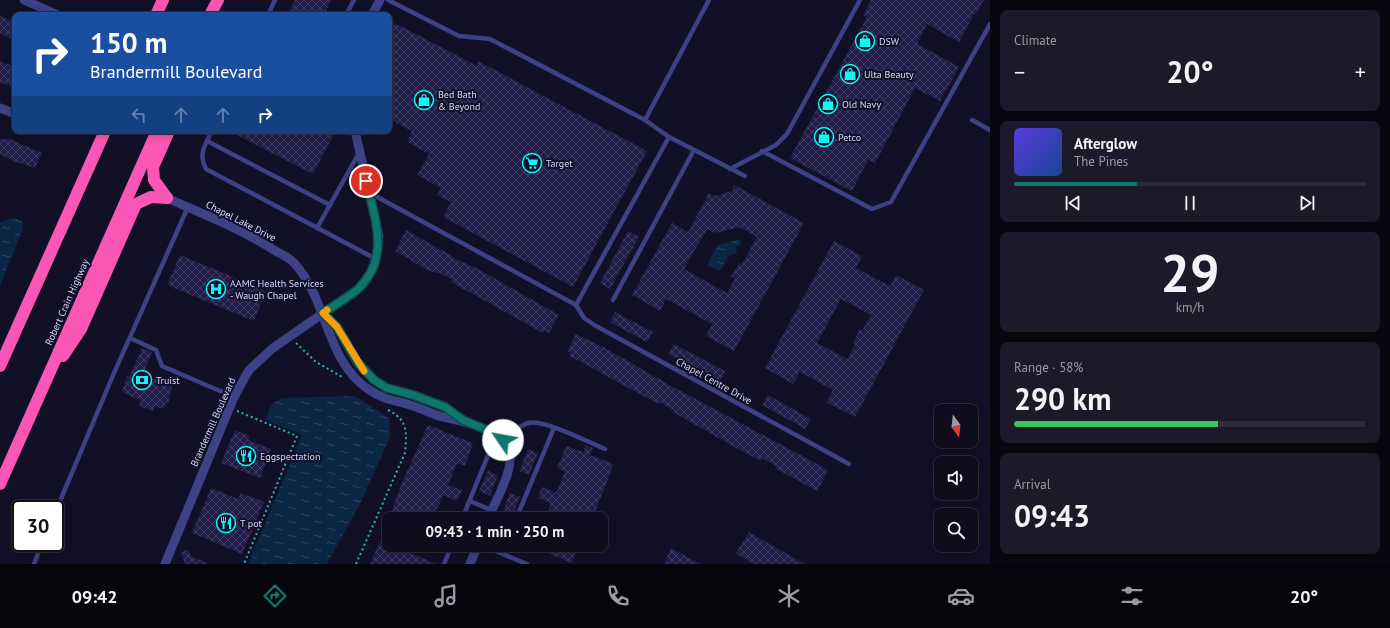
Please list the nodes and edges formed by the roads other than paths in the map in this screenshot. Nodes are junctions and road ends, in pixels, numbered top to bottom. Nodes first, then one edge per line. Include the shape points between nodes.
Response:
1 (24, 0) edge
2 (163, 0) edge
3 (218, 0) edge
4 (275, 0) edge
5 (354, 0) edge
6 (380, 0) edge
7 (388, 0) edge
8 (709, 0) edge
9 (860, 0) edge
10 (51, 12) edge
11 (157, 12) edge
12 (212, 12) edge
13 (269, 12) edge
14 (348, 12) edge
15 (374, 12) edge
16 (990, 24) edge
17 (0, 108) edge
18 (12, 113) edge
19 (645, 120) junction
20 (972, 120) dead end
21 (990, 130) edge
22 (104, 134) edge
23 (156, 134) edge
24 (168, 134) edge
25 (210, 134) edge
26 (356, 134) edge
27 (669, 137) junction
28 (207, 141) junction
29 (694, 150) junction
30 (359, 152) junction
31 (762, 152) junction
32 (730, 169) junction
33 (745, 176) dead end
34 (369, 192) junction
35 (167, 198) junction
36 (330, 205) junction
37 (188, 207) junction
38 (317, 228) junction
39 (376, 259) junction
40 (613, 300) dead end
41 (576, 305) junction
42 (323, 313) junction
43 (130, 338) junction
44 (0, 366) edge
45 (42, 387) junction
46 (234, 397) junction
47 (554, 428) junction
48 (503, 440) junction
49 (605, 449) dead end
50 (489, 453) dead end
51 (849, 464) dead end
52 (0, 484) edge
53 (61, 500) edge
54 (470, 501) junction
55 (465, 512) edge
56 (486, 512) edge
57 (491, 512) edge
58 (519, 512) edge
59 (39, 552) edge
60 (449, 552) edge
61 (476, 552) edge
62 (499, 552) edge
63 (502, 553) joint
64 (34, 564) edge
65 (165, 564) edge
66 (444, 564) edge
67 (470, 564) edge
68 (527, 564) edge

1 - 10 street
2 - 11 highway
3 - 12 highway
4 - 13 lane
5 - 14 lane
6 - 15 street
7 - 19 lane via 459,36 490,39
8 - 19 lane
9 - 31 lane via 788,134 776,145
16 - 31 lane via 892,202 872,209
17 - 18 street
19 - 27 lane
20 - 21 lane
22 - 44 highway
23 - 45 highway, Robert Crain Highway
24 - 35 highway via 153,167 154,180
25 - 28 lane
26 - 30 street, Brandermill Boulevard
27 - 29 lane
27 - 41 lane
28 - 36 lane
28 - 38 lane via 201,159 206,169
29 - 32 lane
29 - 40 lane
30 - 34 street, Brandermill Boulevard
30 - 36 lane
31 - 32 lane
32 - 33 lane
34 - 39 street, Brandermill Boulevard via 379,236
34 - 41 lane
35 - 37 street, Chapel Lake Drive
35 - 45 highway via 151,197 136,204 81,329
36 - 38 lane
37 - 42 street, Chapel Lake Drive via 258,240 294,262 306,279
37 - 43 lane
38 - 39 lane
39 - 42 street, Brandermill Boulevard via 370,274 358,289
41 - 51 lane, Chapel Centre Drive via 584,318 596,326
42 - 46 street, Brandermill Boulevard via 273,348 249,370
42 - 48 street, Chapel Lake Drive via 328,332 348,368 367,388 382,398 411,405 439,416 463,420
43 - 46 lane via 156,350 162,366
43 - 53 lane
45 - 52 highway, Robert Crain Highway
46 - 65 street, Brandermill Boulevard
47 - 48 lane via 541,423 529,423
47 - 49 lane
47 - 58 lane
48 - 57 street via 509,449 511,461
50 - 54 lane
54 - 55 lane
54 - 56 lane
59 - 64 lane
60 - 66 lane
61 - 67 street
62 - 63 lane
63 - 68 lane

